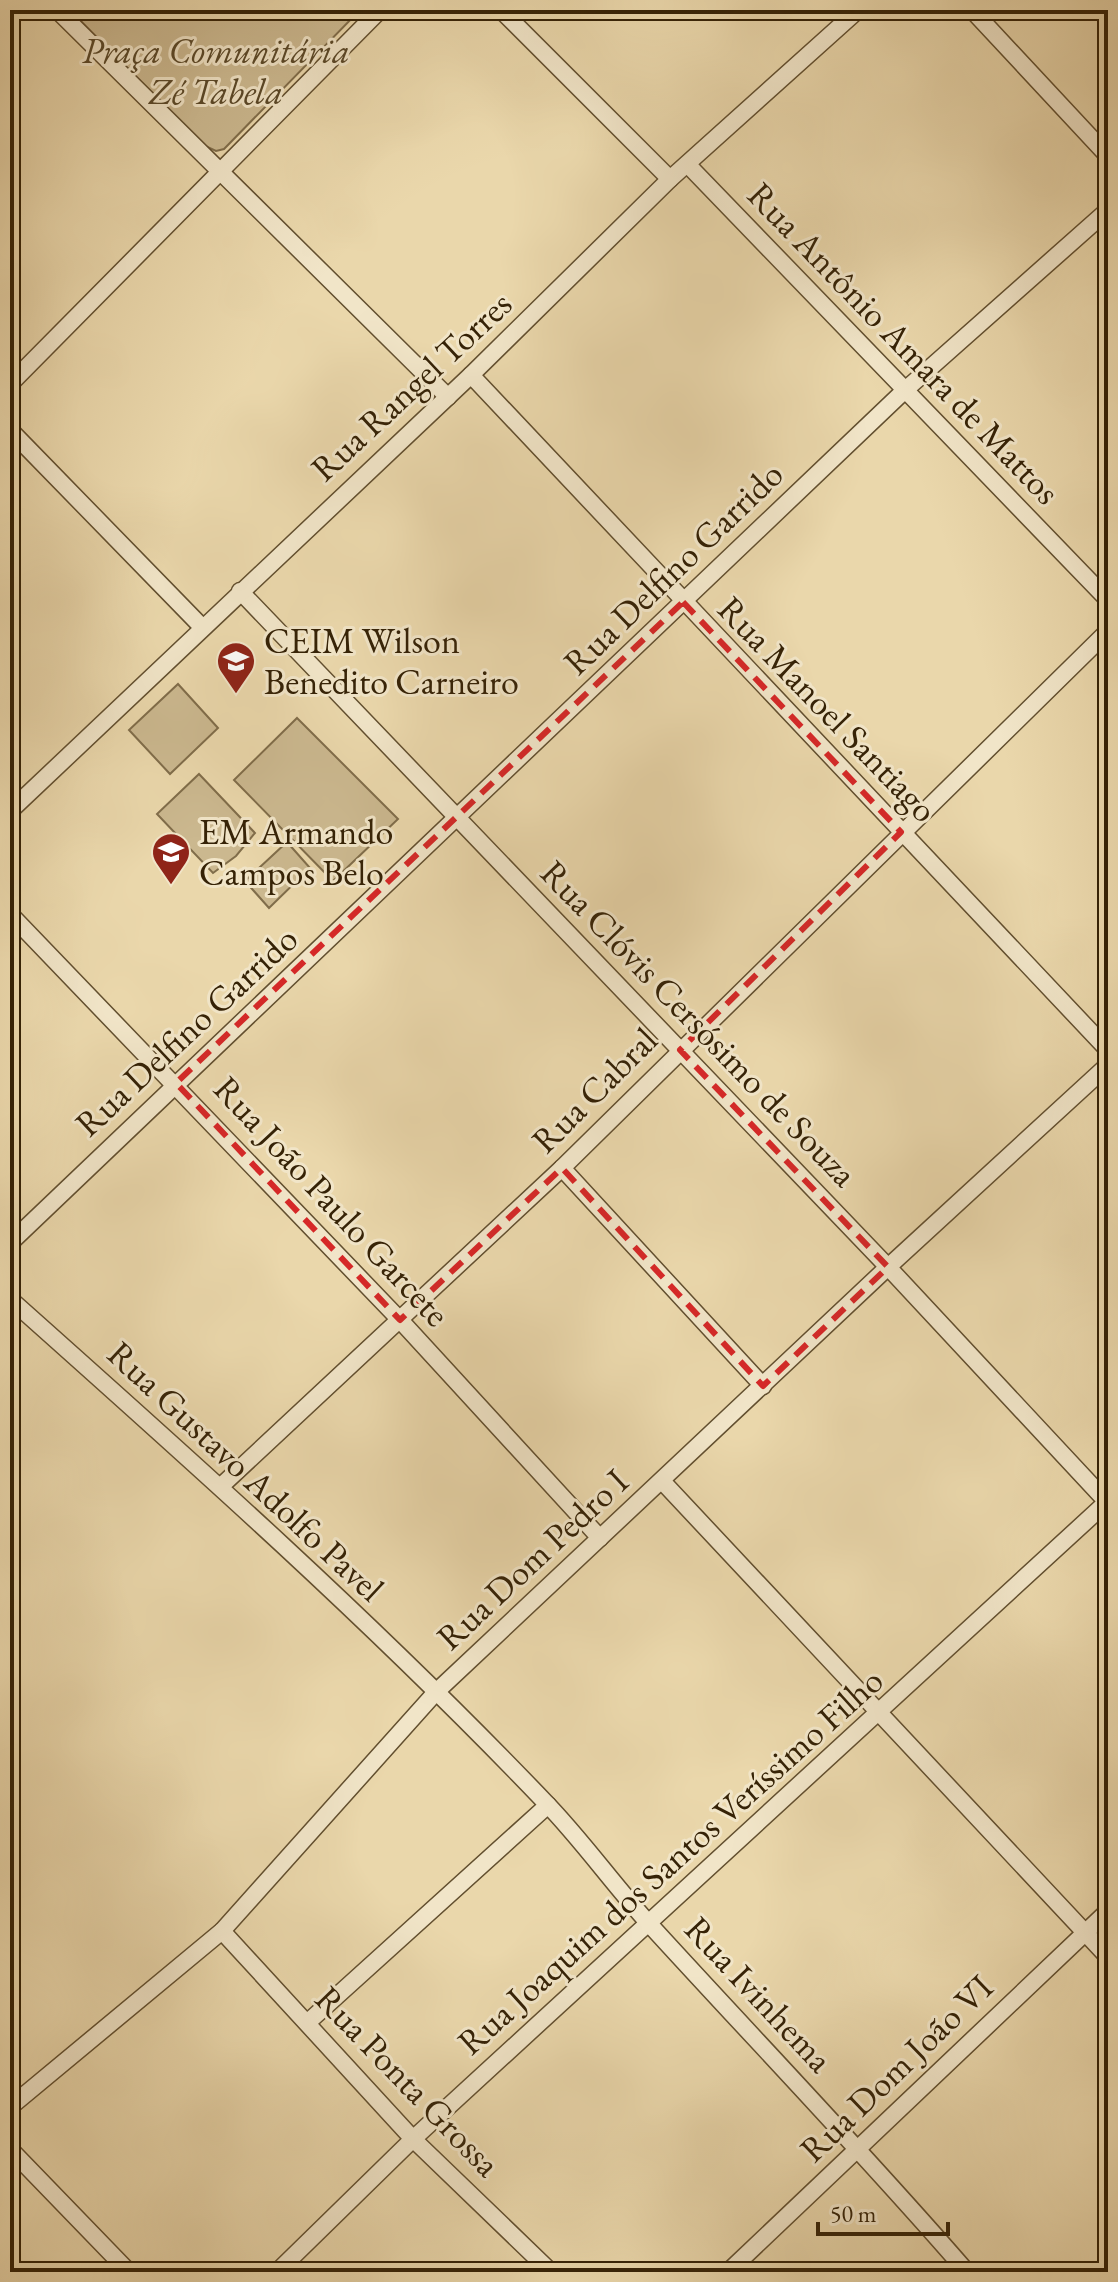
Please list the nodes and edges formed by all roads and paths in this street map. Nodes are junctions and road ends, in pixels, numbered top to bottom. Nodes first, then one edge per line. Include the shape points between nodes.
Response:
1 (57, 10) edge
2 (380, 10) edge
3 (501, 10) edge
4 (858, 10) edge
5 (972, 10) edge
6 (1108, 156) edge
7 (688, 165) junction
8 (218, 173) junction
9 (670, 179) junction
10 (1108, 210) edge
11 (471, 375) junction
12 (10, 384) edge
13 (904, 391) junction
14 (448, 397) junction
15 (10, 430) edge
16 (240, 591) junction
17 (1108, 600) edge
18 (683, 602) junction
19 (202, 627) junction
20 (1108, 631) edge
21 (10, 811) edge
22 (457, 817) junction
23 (901, 832) junction
24 (10, 914) edge
25 (680, 1050) junction
26 (1108, 1050) edge
27 (1108, 1065) edge
28 (176, 1083) junction
29 (562, 1168) junction
30 (10, 1243) edge
31 (888, 1267) junction
32 (10, 1299) edge
33 (400, 1320) junction
34 (763, 1386) junction
35 (662, 1481) junction
36 (220, 1487) junction
37 (1108, 1502) edge
38 (600, 1538) junction
39 (436, 1692) junction
40 (880, 1713) junction
41 (548, 1805) junction
42 (1108, 1911) edge
43 (650, 1925) junction
44 (222, 1931) junction
45 (1085, 1932) junction
46 (1108, 1957) edge
47 (307, 2023) junction
48 (10, 2107) edge
49 (413, 2139) junction
50 (859, 2147) junction
51 (10, 2149) edge
52 (129, 2272) edge
53 (277, 2272) edge
54 (551, 2272) edge
55 (728, 2272) edge
56 (967, 2272) edge

1 - 8 street
2 - 8 street
3 - 9 street
4 - 7 street, Rua Rangel Torres
5 - 6 street
7 - 9 street, Rua Rangel Torres
7 - 13 street, Rua Antônio Amara de Mattos
8 - 12 street
8 - 14 street
9 - 11 street, Rua Rangel Torres
10 - 13 street, Rua Delfino Garrido
11 - 14 street, Rua Rangel Torres
11 - 18 street, Rua Manoel Santiago
13 - 17 street, Rua Antônio Amara de Mattos
13 - 18 street, Rua Delfino Garrido
14 - 16 street, Rua Rangel Torres
15 - 19 street
16 - 19 street, Rua Rangel Torres
16 - 22 street, Rua Clóvis Cersósimo de Souza
18 - 22 street, Rua Delfino Garrido
18 - 23 street, Rua Manoel Santiago
19 - 21 street, Rua Rangel Torres
20 - 23 street, Rua Cabral
22 - 25 street, Rua Clóvis Cersósimo de Souza
22 - 28 street, Rua Delfino Garrido
23 - 25 street, Rua Cabral
23 - 26 street, Rua Manoel Santiago
24 - 28 street, Rua João Paulo Garcete
25 - 29 street, Rua Cabral
25 - 31 street, Rua Clóvis Cersósimo de Souza
27 - 31 street, Rua Dom Pedro I
28 - 30 street, Rua Delfino Garrido
28 - 33 street, Rua João Paulo Garcete
29 - 33 street, Rua Cabral
29 - 34 street
31 - 34 street, Rua Dom Pedro I
31 - 37 street, Rua Clóvis Cersósimo de Souza
32 - 36 street, Rua Gustavo Adolfo Pavel
33 - 36 street, Rua Cabral
33 - 38 street, Rua João Paulo Garcete
34 - 35 street, Rua Dom Pedro I
35 - 38 street, Rua Dom Pedro I
35 - 40 street
36 - 39 street, Rua Gustavo Adolfo Pavel
37 - 40 street, Rua Joaquim dos Santos Veríssimo Filho
38 - 39 street, Rua Dom Pedro I
39 - 41 street, Rua Ivinhema
39 - 44 street, Rua Dom Pedro I
40 - 43 street, Rua Joaquim dos Santos Veríssimo Filho
40 - 45 street
41 - 43 street, Rua Ivinhema
41 - 47 street
42 - 45 street, Rua Dom João VI
43 - 49 street, Rua Joaquim dos Santos Veríssimo Filho
43 - 50 street, Rua Ivinhema
44 - 47 street, Rua Ponta Grossa
44 - 48 street, Rua Dom Pedro I
45 - 46 street
45 - 50 street, Rua Dom João VI
47 - 49 street, Rua Ponta Grossa
49 - 53 street, Rua Joaquim dos Santos Veríssimo Filho
49 - 54 street, Rua Ponta Grossa
50 - 55 street, Rua Dom João VI
50 - 56 street, Rua Ivinhema
51 - 52 street

